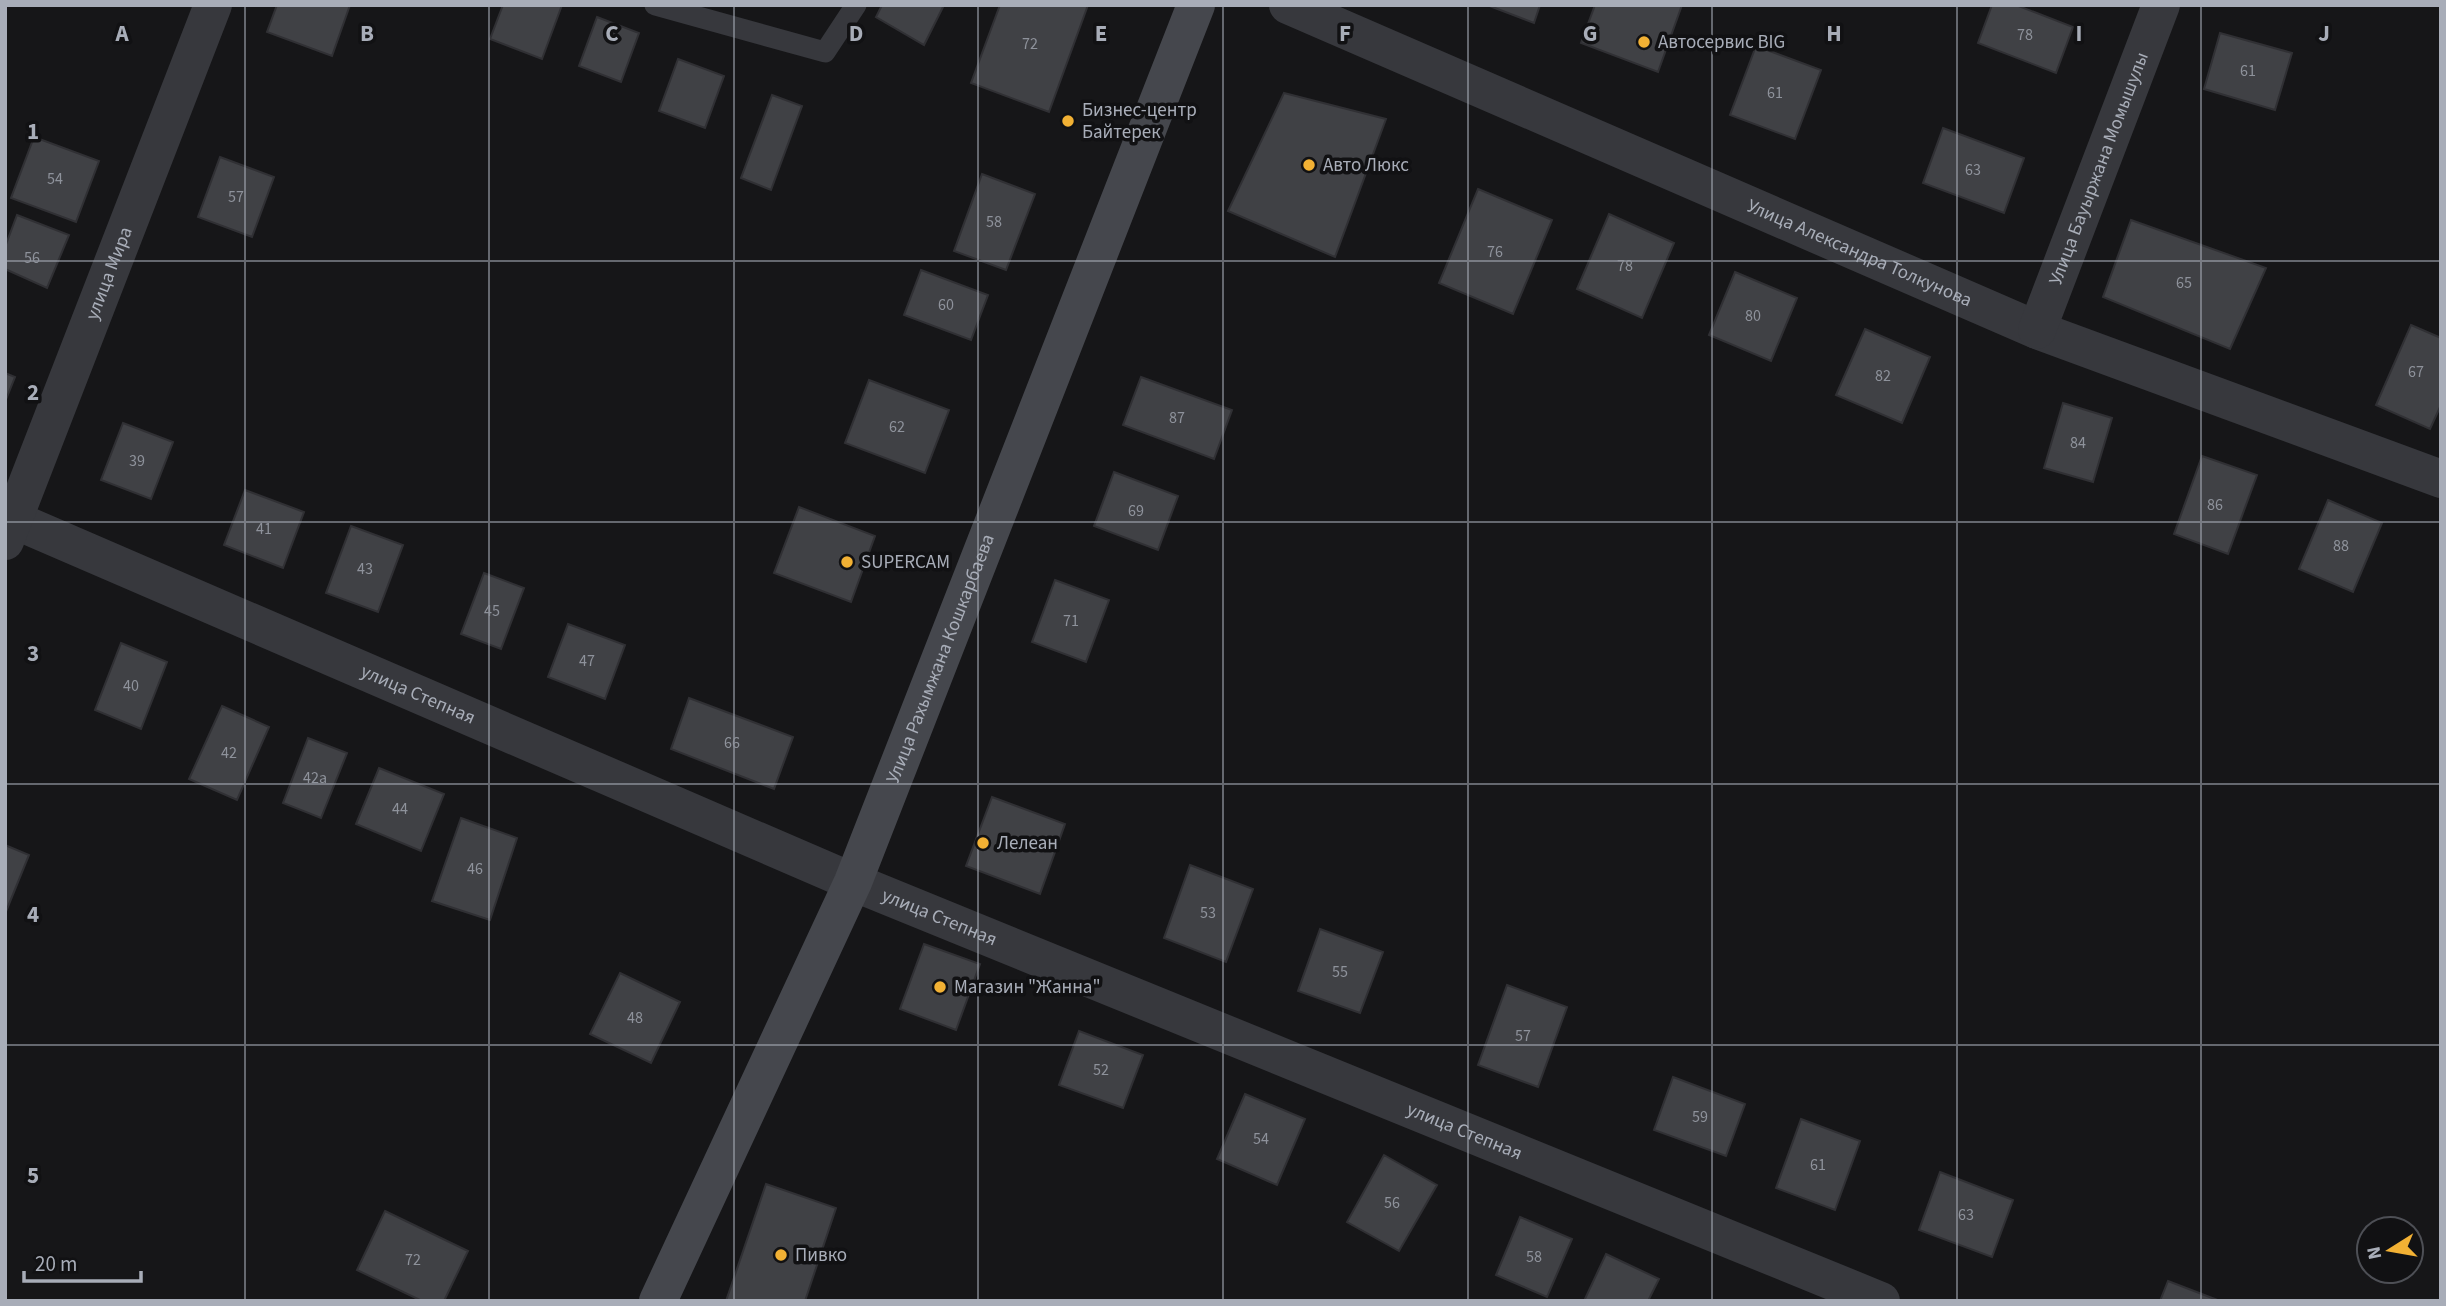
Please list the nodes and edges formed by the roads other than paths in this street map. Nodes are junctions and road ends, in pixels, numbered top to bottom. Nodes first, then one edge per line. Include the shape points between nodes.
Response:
1 (213, 5) edge
2 (655, 5) edge
3 (856, 5) edge
4 (1196, 5) edge
5 (1288, 5) edge
6 (2161, 5) edge
7 (2037, 330) junction
8 (2441, 479) edge
9 (8, 525) edge
10 (853, 881) junction
11 (657, 1301) edge
12 (1881, 1301) edge

1 - 9 street, улица Мира
2 - 3 lane via 825,52
4 - 10 street, Улица Рахымжана Кошкарбаева
5 - 7 street, Улица Александра Толкунова
6 - 7 street, Улица Бауыржана Момышулы
7 - 8 street, Улица Александра Толкунова
9 - 10 street, улица Степная
10 - 11 street, Улица Рахымжана Кошкарбаева
10 - 12 street, улица Степная

